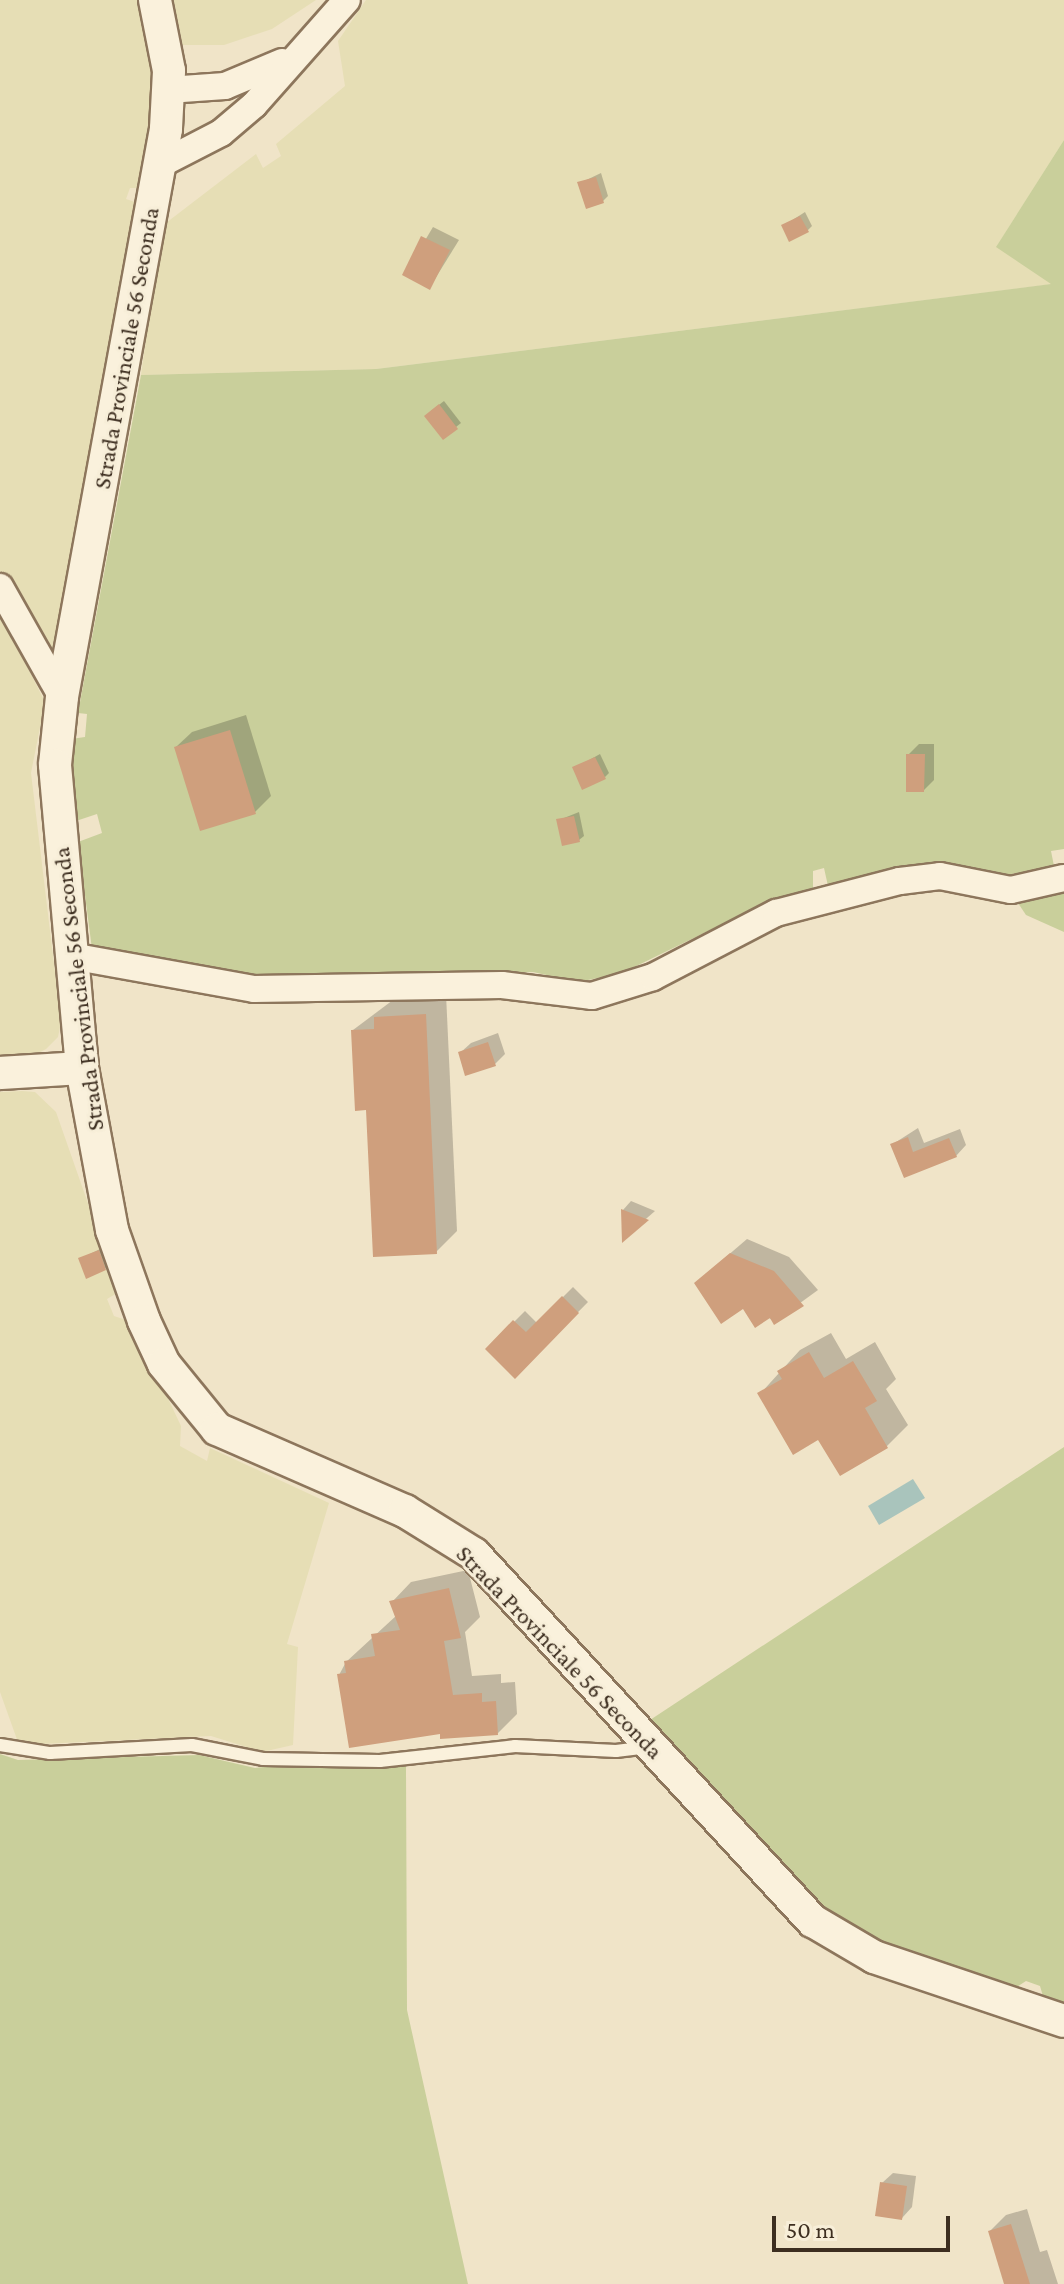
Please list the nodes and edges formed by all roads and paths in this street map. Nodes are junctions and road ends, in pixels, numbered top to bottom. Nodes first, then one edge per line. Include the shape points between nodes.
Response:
1 (155, 0) edge
2 (347, 0) edge
3 (296, 55) junction
4 (168, 90) junction
5 (159, 165) junction
6 (0, 587) edge
7 (62, 697) junction
8 (1064, 878) edge
9 (71, 956) junction
10 (82, 1068) junction
11 (0, 1073) edge
12 (0, 1745) edge
13 (650, 1747) junction
14 (1064, 2021) edge

1 - 4 street, Strada Provinciale 56 Seconda
2 - 3 street
3 - 4 street via 225,86
3 - 5 street via 221,133
4 - 5 street, Strada Provinciale 56 Seconda
5 - 7 street, Strada Provinciale 56 Seconda
6 - 7 street
7 - 9 street, Strada Provinciale 56 Seconda via 55,765
8 - 9 street via 1011,890 940,876 900,881 776,913 653,977 592,996 502,985 254,989
9 - 10 street, Strada Provinciale 56 Seconda
10 - 11 street
10 - 13 street, Strada Provinciale 56 Seconda via 112,1230 144,1321 188,1399 217,1429 246,1446 405,1511 474,1554
12 - 13 lane via 50,1753 192,1745 263,1759 380,1761 502,1746 616,1751
13 - 14 street, Strada Provinciale 56 Seconda via 813,1921 844,1943

